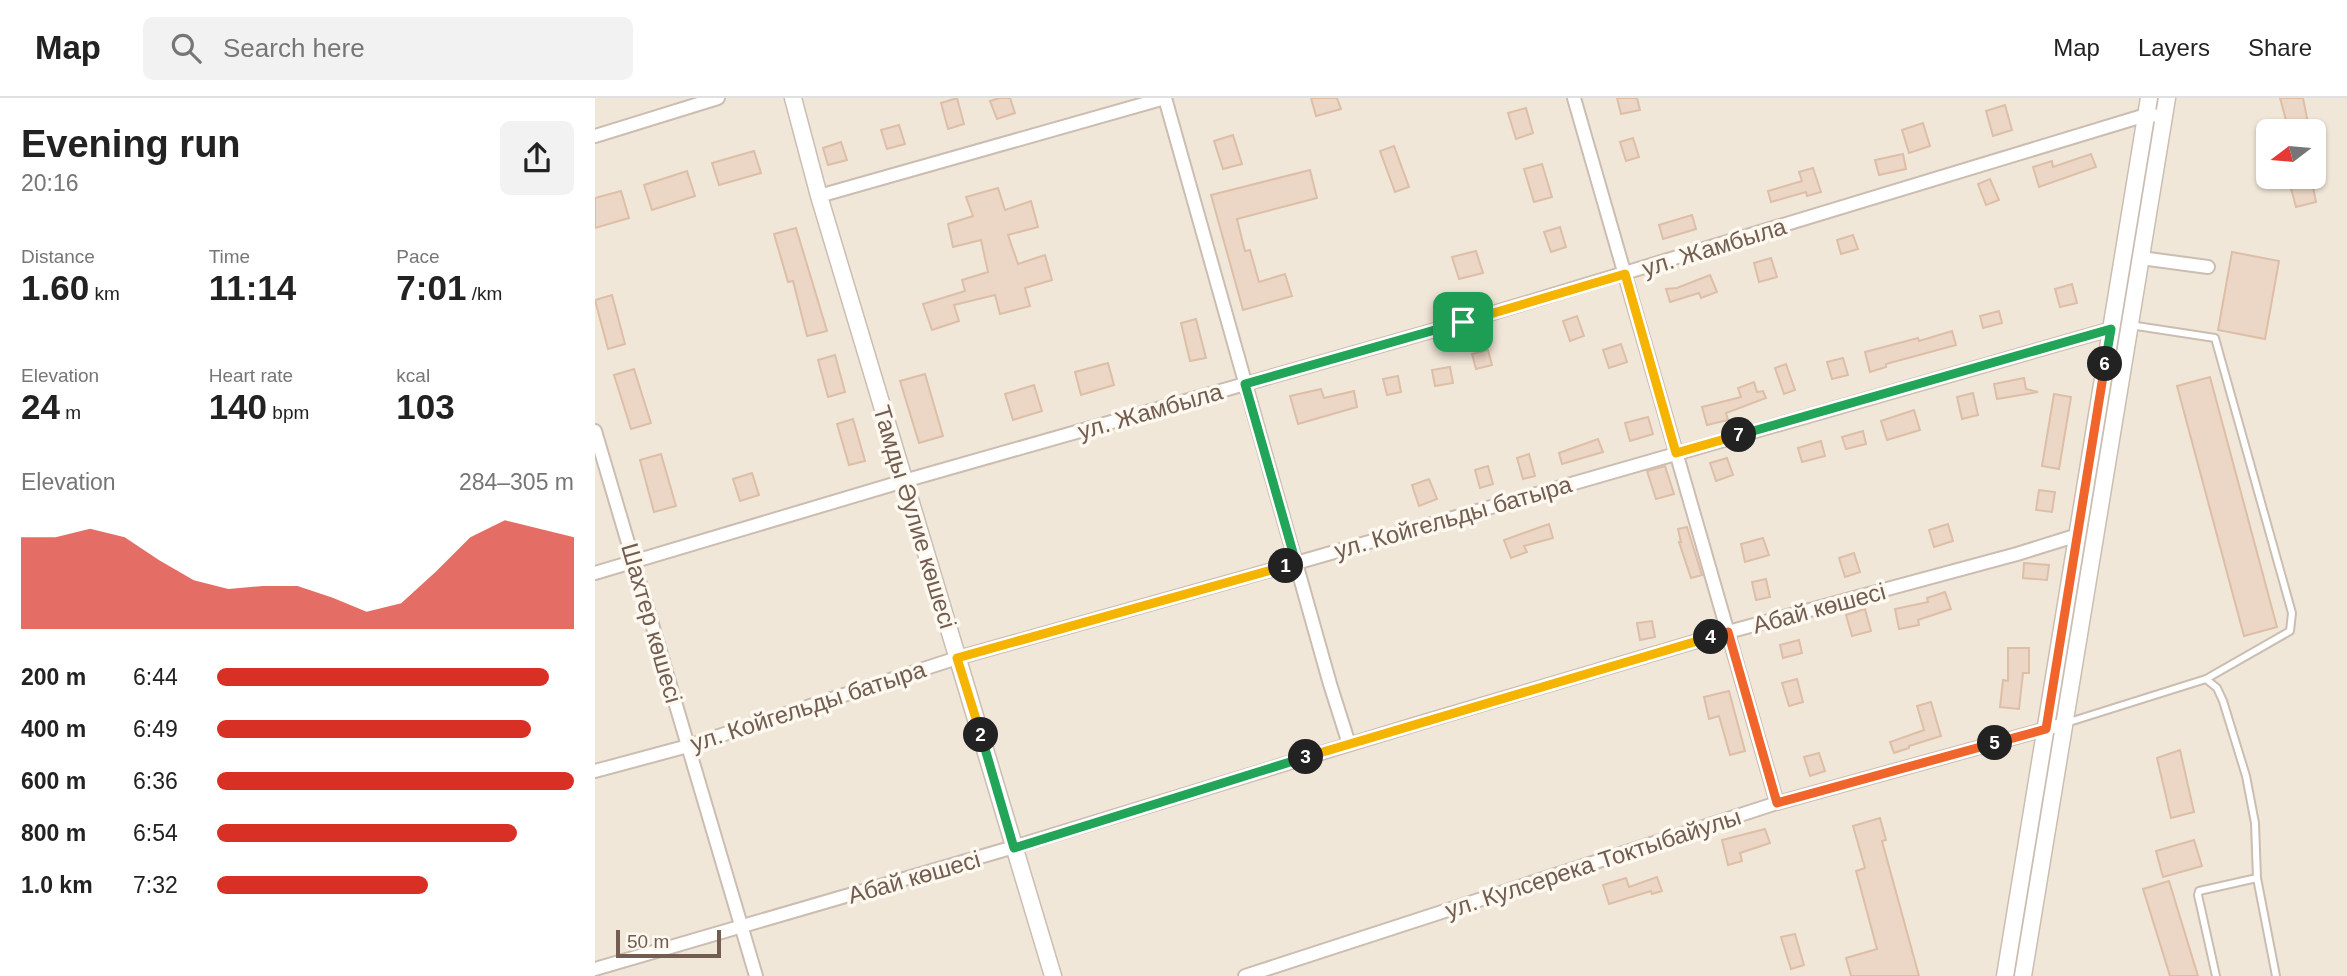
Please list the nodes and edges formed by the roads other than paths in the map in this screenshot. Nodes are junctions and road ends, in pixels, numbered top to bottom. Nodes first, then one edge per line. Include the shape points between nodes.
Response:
1 (718, 98) edge
2 (793, 98) edge
3 (1165, 98) edge
4 (1573, 98) edge
5 (2149, 98) edge
6 (2167, 98) edge
7 (2146, 115) junction
8 (2164, 116) junction
9 (595, 136) edge
10 (819, 196) junction
11 (2141, 258) junction
12 (2208, 267) dead end
13 (1625, 274) junction
14 (2130, 324) junction
15 (2111, 329) junction
16 (1245, 384) junction
17 (595, 431) edge
18 (1676, 453) junction
19 (904, 481) junction
20 (2078, 535) junction
21 (633, 562) junction
22 (1296, 563) junction
23 (595, 573) edge
24 (1728, 632) junction
25 (957, 658) junction
26 (2206, 679) junction
27 (2064, 724) junction
28 (2046, 729) junction
29 (1349, 744) junction
30 (688, 746) junction
31 (595, 771) edge
32 (1777, 803) junction
33 (1014, 848) junction
34 (2257, 878) junction
35 (742, 928) junction
36 (595, 969) edge
37 (756, 976) edge
38 (1052, 976) edge
39 (1245, 976) edge
40 (2005, 976) edge
41 (2023, 976) edge
42 (2215, 976) edge
43 (2276, 976) edge

1 - 9 street
2 - 10 street, Тамды Әулие көшесі
3 - 10 street
3 - 16 street
4 - 13 street
5 - 7 street
6 - 8 street
7 - 8 street
7 - 13 street, ул. Жамбыла
7 - 15 street
8 - 11 street
10 - 19 street, Тамды Әулие көшесі
11 - 12 street
11 - 14 street
13 - 16 street, ул. Жамбыла
13 - 18 street
14 - 26 lane via 2215,338 2292,613 2290,631
14 - 27 street
15 - 18 street, ул. Койгельды батыра
15 - 20 street
16 - 19 street, ул. Жамбыла
16 - 22 street
17 - 21 street, Шахтер көшесі
18 - 22 street, ул. Койгельды батыра
18 - 24 street
19 - 21 street, ул. Жамбыла
19 - 25 street, Тамды Әулие көшесі
20 - 24 street, Абай көшесі
20 - 28 street
21 - 23 street, ул. Жамбыла
21 - 30 street, Шахтер көшесі
22 - 25 street, ул. Койгельды батыра
22 - 29 street
24 - 29 street, Абай көшесі
24 - 32 street
25 - 30 street, ул. Койгельды батыра
25 - 33 street, Тамды Әулие көшесі
26 - 27 lane
26 - 34 lane via 2223,701 2246,776 2255,823
27 - 28 street, ул. Кулсерека Токтыбайулы
27 - 41 street
28 - 32 street, ул. Кулсерека Токтыбайулы
28 - 40 street
29 - 33 street, Абай көшесі
30 - 31 street, ул. Койгельды батыра
30 - 35 street, Шахтер көшесі
32 - 39 street, ул. Кулсерека Токтыбайулы
33 - 35 street, Абай көшесі
33 - 38 street, Тамды Әулие көшесі
34 - 42 lane via 2199,891
34 - 43 lane
35 - 36 street, Абай көшесі
35 - 37 street, Шахтер көшесі

